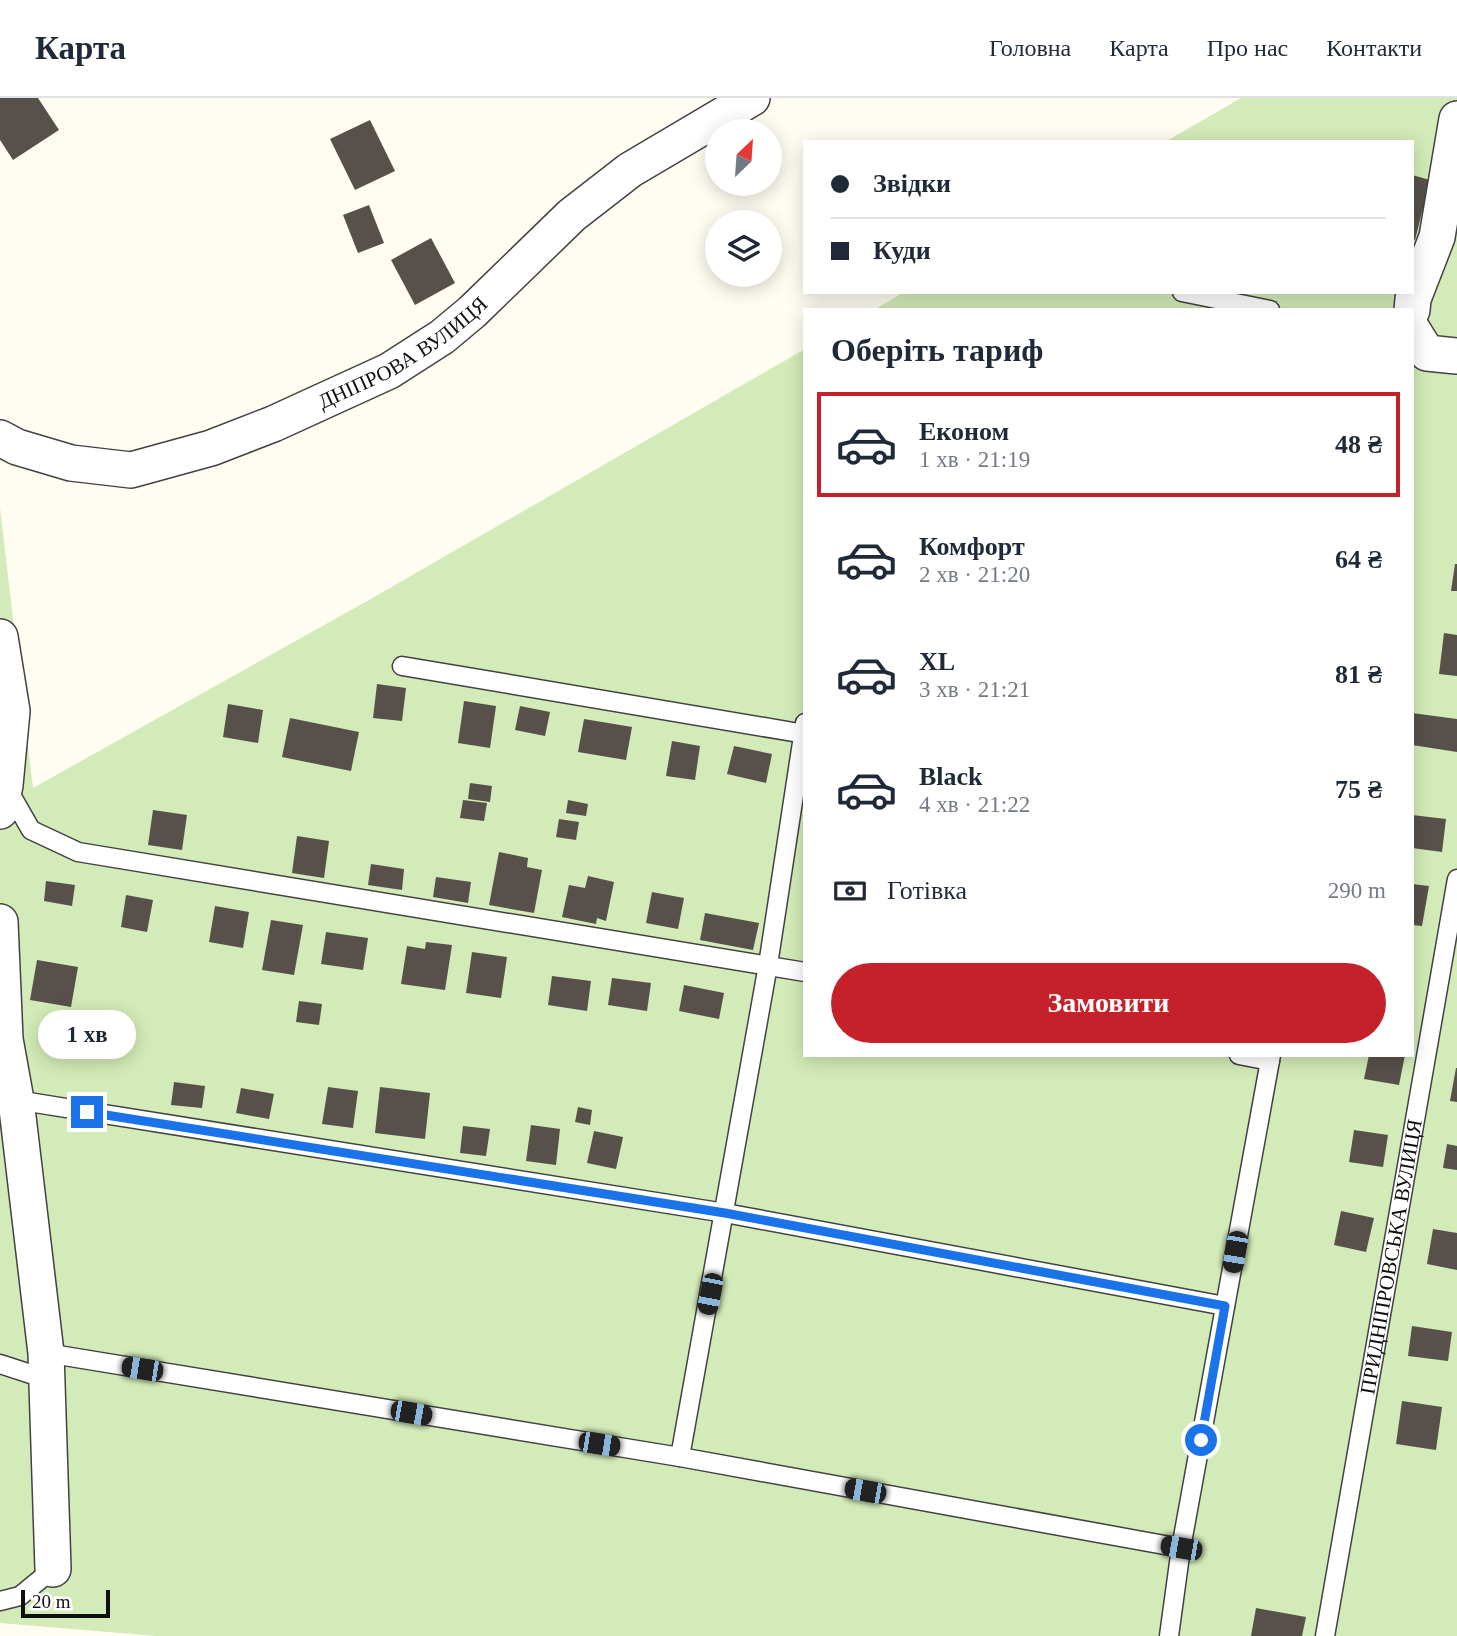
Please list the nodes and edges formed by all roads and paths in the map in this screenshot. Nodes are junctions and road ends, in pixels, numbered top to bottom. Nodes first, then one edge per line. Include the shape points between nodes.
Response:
1 (752, 98) edge
2 (1457, 119) edge
3 (1447, 238) edge
4 (1192, 294) edge
5 (1260, 308) edge
6 (1412, 308) edge
7 (1414, 332) edge
8 (1457, 356) edge
9 (0, 438) edge
10 (0, 637) edge
11 (402, 666) dead end
12 (6, 711) edge
13 (803, 730) edge
14 (803, 737) edge
15 (3, 798) edge
16 (1457, 879) edge
17 (0, 922) edge
18 (768, 965) junction
19 (803, 972) edge
20 (3, 1038) edge
21 (1270, 1058) edge
22 (16, 1100) junction
23 (725, 1213) junction
24 (1225, 1306) junction
25 (0, 1364) edge
26 (46, 1366) junction
27 (680, 1457) junction
28 (1181, 1548) junction
29 (53, 1569) joint
30 (0, 1601) edge
31 (1169, 1636) edge
32 (1325, 1636) edge

1 - 9 street, ДНІПРОВА ВУЛИЦЯ via 630,170 572,215 472,312 389,371 211,448 131,470 71,463
2 - 3 street
3 - 6 street
4 - 5 lane
7 - 8 street via 1427,353
10 - 12 street
11 - 13 lane
12 - 15 street
14 - 18 lane
15 - 18 lane via 30,830 78,852
16 - 32 lane, ПРИДНІПРОВСЬКА ВУЛИЦЯ
17 - 20 street
18 - 19 lane
18 - 23 lane
20 - 22 street
21 - 24 lane
22 - 23 lane
22 - 26 street
23 - 24 lane
23 - 27 lane
24 - 28 lane
25 - 26 lane
26 - 27 lane
26 - 29 street
27 - 28 lane
28 - 31 lane
29 - 30 lane via 20,1596

